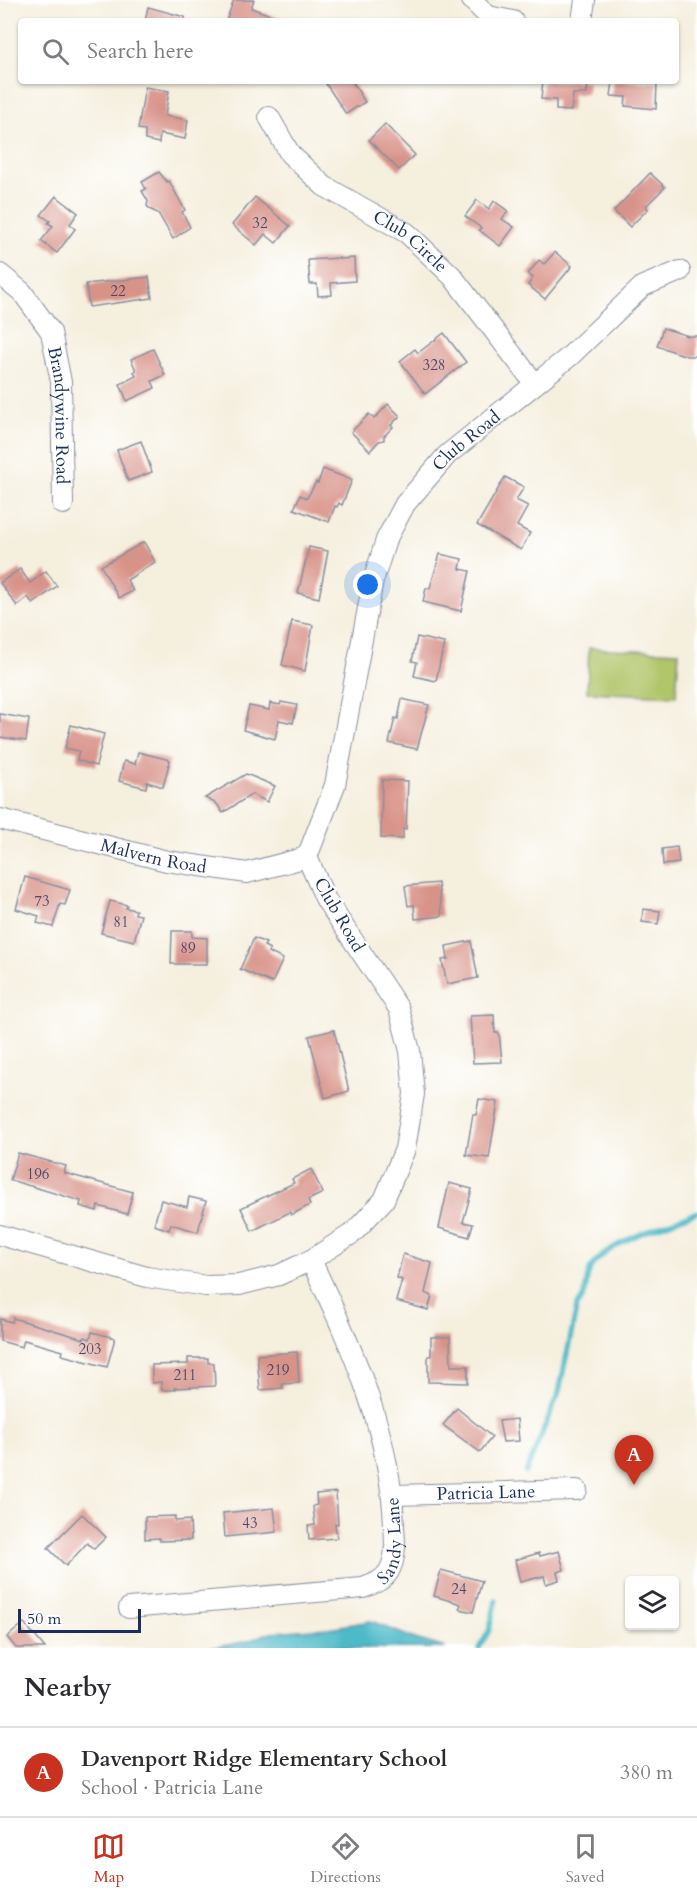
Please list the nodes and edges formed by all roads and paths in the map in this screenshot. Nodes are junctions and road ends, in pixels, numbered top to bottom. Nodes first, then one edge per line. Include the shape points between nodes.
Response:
1 (472, 0) edge
2 (585, 0) edge
3 (498, 18) edge
4 (582, 18) edge
5 (269, 117) dead end
6 (680, 271) dead end
7 (0, 274) edge
8 (535, 384) junction
9 (63, 504) dead end
10 (0, 819) edge
11 (307, 857) junction
12 (0, 1235) edge
13 (311, 1260) junction
14 (577, 1490) dead end
15 (394, 1495) junction
16 (129, 1608) dead end

1 - 3 street via 488,16
2 - 4 street
5 - 8 street, Club Circle via 290,154 324,186 407,233 452,276
6 - 8 street, Club Road via 643,286
7 - 9 street, Brandywine Road via 22,292 51,332 61,382
8 - 11 street, Club Road via 447,455 405,504 386,540 373,581 335,786
10 - 11 street, Malvern Road via 167,861 247,873
11 - 13 street, Club Road via 326,900 399,1009 410,1051 414,1095 405,1149 384,1200 353,1233
12 - 13 street, Club Road via 147,1277 206,1286 239,1285 279,1275
13 - 15 street, Sandy Lane via 369,1393
14 - 15 street, Patricia Lane
15 - 16 street, Sandy Lane via 395,1549 390,1570 380,1581 363,1588

